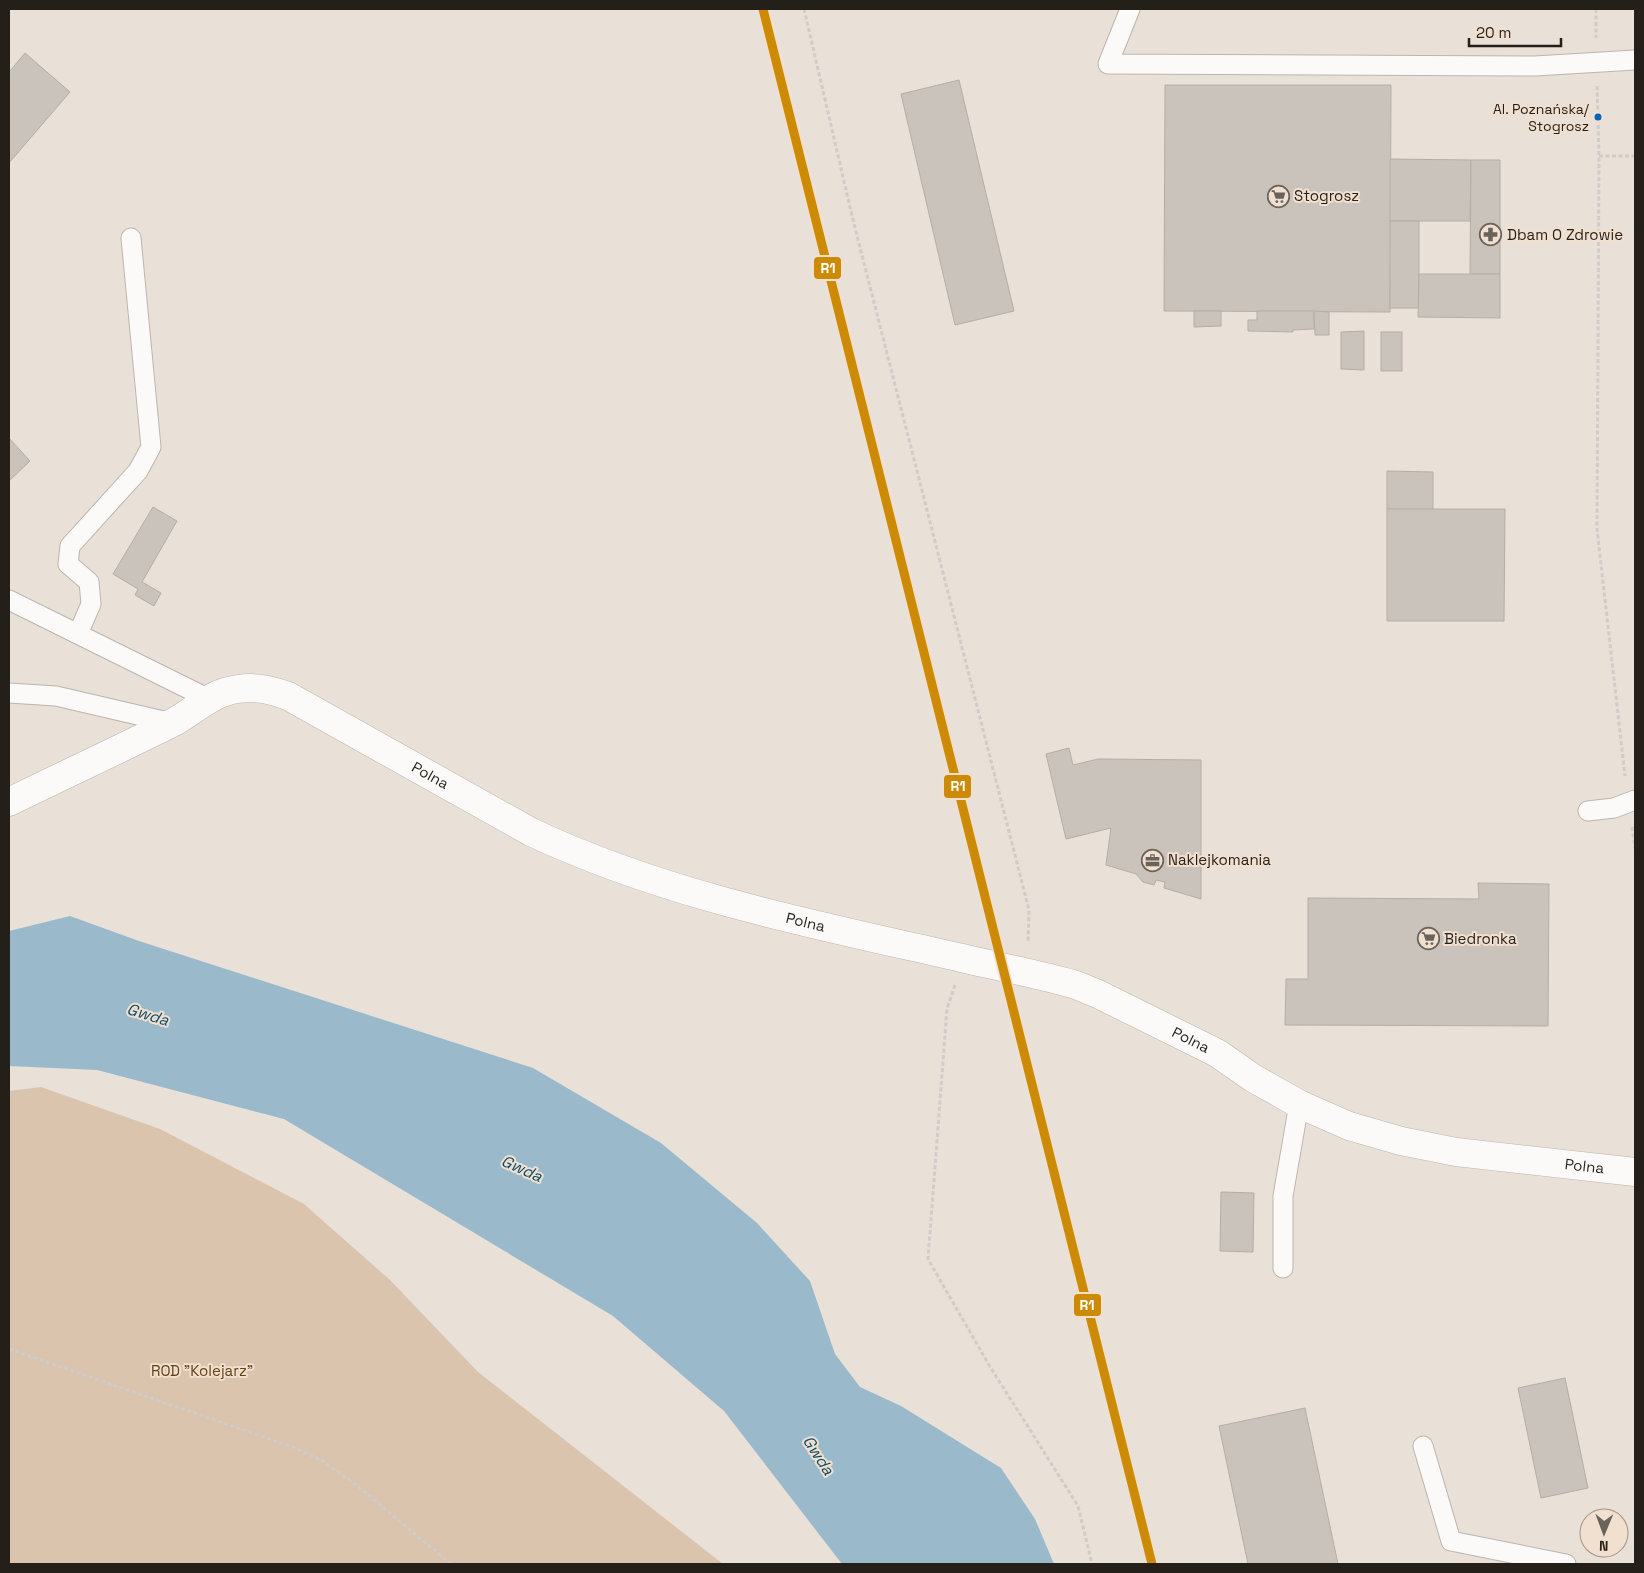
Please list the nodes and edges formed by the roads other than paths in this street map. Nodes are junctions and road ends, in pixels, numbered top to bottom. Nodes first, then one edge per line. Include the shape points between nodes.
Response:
1 (1130, 9) edge
2 (1635, 60) edge
3 (131, 238) dead end
4 (9, 600) edge
5 (78, 634) junction
6 (9, 693) edge
7 (209, 699) junction
8 (172, 723) junction
9 (9, 802) edge
10 (1632, 802) edge
11 (1588, 811) dead end
12 (1299, 1104) junction
13 (1635, 1172) edge
14 (1283, 1268) dead end
15 (1423, 1446) dead end
16 (1566, 1564) edge

1 - 2 lane via 1108,64 1535,66
3 - 5 lane via 152,447 138,471 70,546 68,564 89,582 91,604
4 - 5 lane
5 - 7 lane
6 - 8 lane via 56,696
7 - 8 street, Polna
7 - 12 street, Polna via 224,692 252,688 270,689 288,696 531,832 611,866 780,916 1020,971 1098,994 1217,1054
8 - 9 street, Polna
10 - 11 lane
12 - 13 street, Polna via 1349,1126 1401,1142 1456,1152
12 - 14 lane via 1283,1196
15 - 16 lane via 1450,1541

